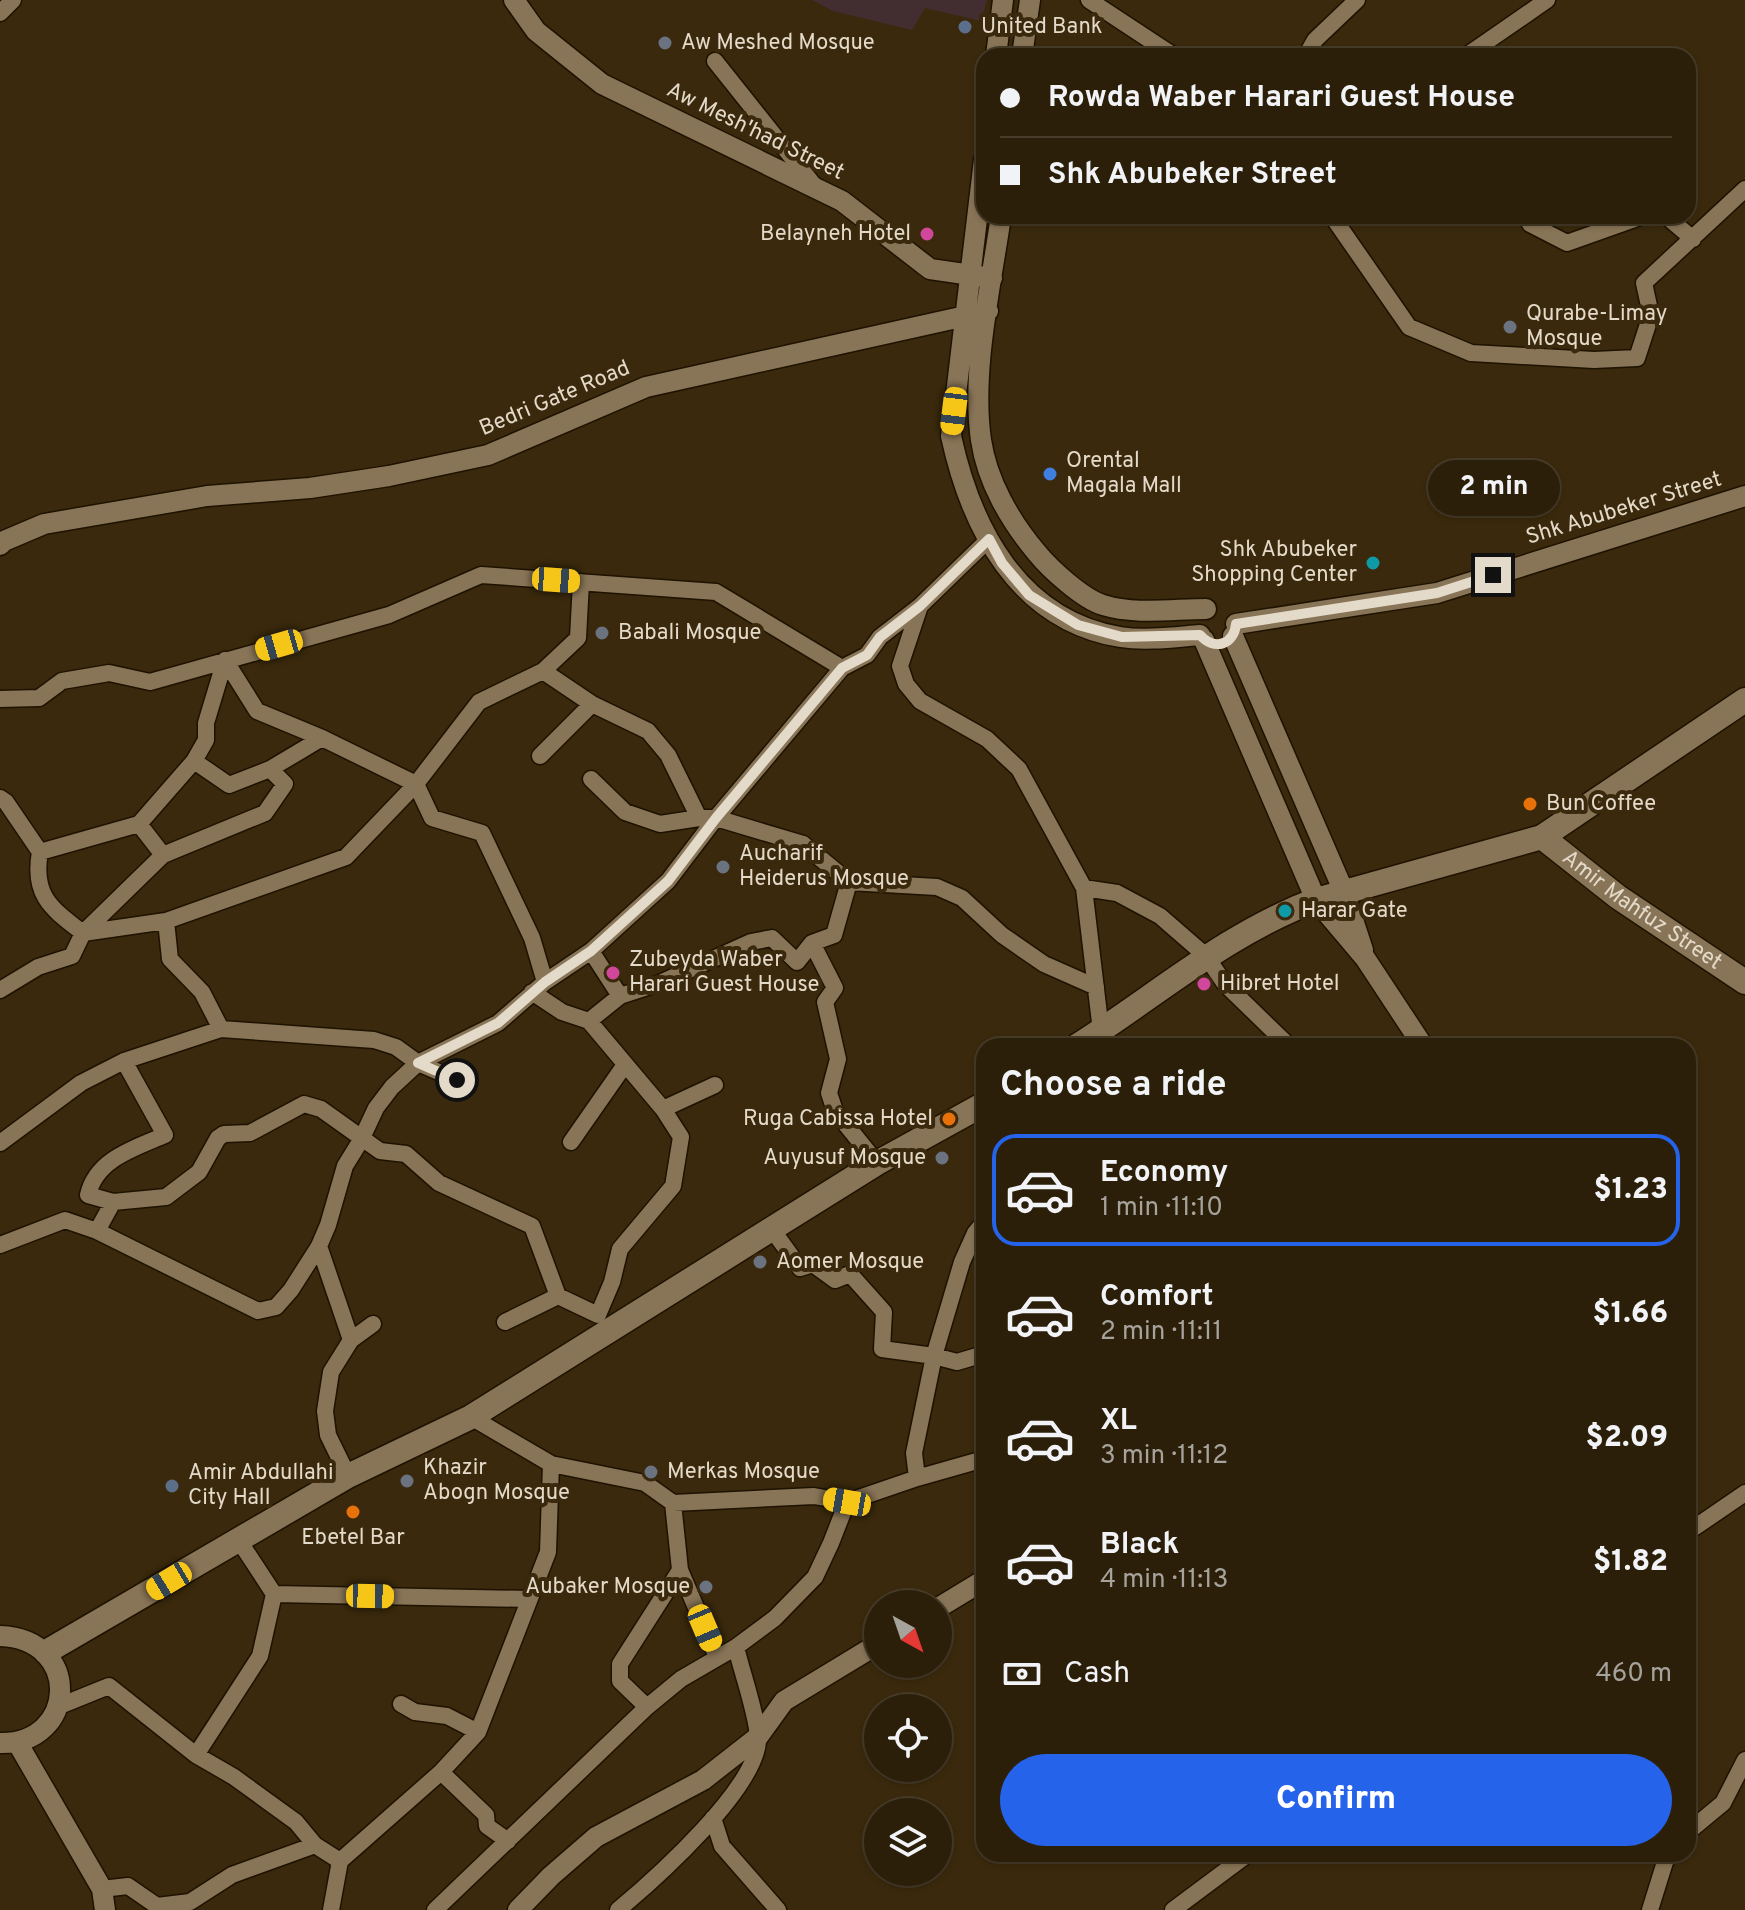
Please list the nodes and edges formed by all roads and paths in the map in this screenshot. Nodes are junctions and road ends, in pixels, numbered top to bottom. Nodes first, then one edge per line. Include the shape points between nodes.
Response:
1 (13, 0) edge
2 (514, 0) edge
3 (1003, 0) edge
4 (1030, 0) edge
5 (1089, 0) edge
6 (1357, 0) edge
7 (1536, 3) edge
8 (0, 13) edge
9 (997, 48) edge
10 (1023, 48) edge
11 (1162, 48) edge
12 (1310, 48) edge
13 (1477, 48) edge
14 (715, 61) dead end
15 (1745, 189) edge
16 (818, 190) junction
17 (976, 224) edge
18 (1000, 224) edge
19 (1338, 224) edge
20 (1530, 224) edge
21 (1620, 224) edge
22 (1675, 224) edge
23 (1693, 239) junction
24 (970, 274) junction
25 (992, 278) junction
26 (988, 311) junction
27 (965, 317) junction
28 (989, 468) junction
29 (960, 475) junction
30 (1745, 496) edge
31 (989, 539) junction
32 (0, 545) edge
33 (581, 582) junction
34 (1087, 595) junction
35 (920, 606) junction
36 (1206, 609) junction
37 (1078, 625) junction
38 (1235, 630) junction
39 (1202, 638) junction
40 (225, 660) junction
41 (842, 668) junction
42 (543, 671) junction
43 (0, 699) edge
44 (1745, 700) edge
45 (592, 704) junction
46 (322, 738) junction
47 (1283, 754) junction
48 (540, 756) dead end
49 (194, 761) junction
50 (1256, 763) junction
51 (270, 769) junction
52 (591, 779) dead end
53 (416, 784) junction
54 (0, 798) edge
55 (699, 818) junction
56 (716, 818) junction
57 (139, 824) junction
58 (1542, 837) junction
59 (40, 852) junction
60 (163, 855) junction
61 (849, 882) junction
62 (1084, 888) junction
63 (1344, 892) junction
64 (1316, 900) junction
65 (166, 921) junction
66 (83, 933) junction
67 (812, 943) junction
68 (591, 951) junction
69 (1206, 956) junction
70 (1365, 958) junction
71 (1745, 982) edge
72 (539, 987) junction
73 (1096, 987) junction
74 (0, 990) edge
75 (620, 996) junction
76 (589, 1021) junction
77 (221, 1029) junction
78 (1101, 1031) junction
79 (1090, 1038) edge
80 (1281, 1038) edge
81 (1418, 1038) edge
82 (124, 1061) junction
83 (418, 1063) junction
84 (624, 1066) junction
85 (457, 1080) dead end
86 (715, 1085) dead end
87 (976, 1108) edge
88 (663, 1109) junction
89 (361, 1140) junction
90 (571, 1142) dead end
91 (0, 1143) edge
92 (877, 1163) junction
93 (113, 1202) junction
94 (771, 1228) junction
95 (97, 1231) junction
96 (976, 1232) edge
97 (0, 1245) edge
98 (319, 1246) junction
99 (558, 1296) junction
100 (505, 1322) dead end
101 (373, 1324) dead end
102 (351, 1340) junction
103 (934, 1356) junction
104 (976, 1356) edge
105 (471, 1417) junction
106 (976, 1461) edge
107 (551, 1464) junction
108 (348, 1476) junction
109 (917, 1478) junction
110 (1745, 1493) edge
111 (847, 1502) junction
112 (673, 1503) junction
113 (1696, 1527) edge
114 (238, 1539) junction
115 (680, 1570) junction
116 (976, 1585) edge
117 (274, 1594) junction
118 (529, 1599) junction
119 (952, 1599) edge
120 (0, 1636) edge
121 (736, 1647) junction
122 (46, 1652) junction
123 (864, 1652) edge
124 (717, 1657) junction
125 (401, 1704) dead end
126 (57, 1707) junction
127 (647, 1707) junction
128 (478, 1732) junction
129 (758, 1737) junction
130 (8, 1742) edge
131 (196, 1755) junction
132 (1745, 1760) edge
133 (441, 1772) junction
134 (1745, 1796) edge
135 (1723, 1803) junction
136 (713, 1818) junction
137 (1696, 1825) edge
138 (508, 1841) junction
139 (315, 1845) junction
140 (340, 1861) junction
141 (1237, 1862) edge
142 (1665, 1862) edge
143 (102, 1889) junction
144 (105, 1910) edge
145 (331, 1910) edge
146 (435, 1910) edge
147 (518, 1910) edge
148 (618, 1910) edge
149 (778, 1910) edge
150 (1173, 1910) edge
151 (1650, 1910) edge

1 - 8 street
2 - 16 street, Aw Mesh'had Street via 536,31 602,84
3 - 9 street
4 - 10 street
5 - 11 street
6 - 12 street
7 - 13 street
14 - 16 street
15 - 23 street
16 - 24 street, Aw Mesh'had Street via 842,201 930,269
17 - 24 street
18 - 25 street
19 - 23 street via 1409,327 1471,353 1594,360 1637,358 1651,315 1644,283
20 - 21 street via 1567,243
22 - 23 street
24 - 25 street, Aw Mesh'had Street
24 - 27 street
25 - 26 street
26 - 27 street, Bedri Gate Road
26 - 28 street via 978,409
27 - 29 street via 951,436
27 - 32 street, Bedri Gate Road via 646,387 488,455 389,476 207,496 44,524
28 - 29 street
28 - 34 street via 1029,543 1047,565
29 - 31 street
30 - 38 street, Shk Abubeker Street via 1437,593
31 - 35 street
31 - 37 street via 1029,595
33 - 40 street via 481,575 389,615
33 - 41 street via 716,592
33 - 42 street via 578,638
34 - 36 street via 1101,605 1131,610
34 - 37 street
35 - 41 street via 880,637 867,655
35 - 62 street via 900,666 906,684 920,701 987,739 1019,769
36 - 38 street via 1219,606 1231,612
36 - 39 street via 1197,624
37 - 39 street via 1122,637
38 - 39 street via 1223,644
38 - 47 street
39 - 50 street
40 - 43 street via 150,682 109,673 62,681 39,698
40 - 46 street via 257,711
40 - 49 street via 206,740
41 - 56 street
42 - 45 street
42 - 53 street via 479,702
44 - 58 main road
45 - 48 street
45 - 55 street via 648,731 668,755
46 - 51 street
46 - 53 street
47 - 50 street
47 - 63 street
49 - 51 street via 229,785
49 - 57 street
50 - 64 street
51 - 60 street via 285,784 265,813
52 - 55 street via 625,812 660,824
53 - 65 street via 346,857
53 - 72 street via 432,818 482,833 532,938
54 - 59 street
55 - 56 street
56 - 61 street via 803,844
56 - 68 street via 668,881
57 - 59 street
57 - 60 street
58 - 63 main road
58 - 71 main road, Amir Mahfuz Street via 1618,897
59 - 66 street via 36,874 51,908
60 - 66 street
61 - 67 street via 834,935
61 - 73 street via 937,887 962,898 1044,964
62 - 69 street via 1117,893 1160,916
62 - 73 street
63 - 64 main road
63 - 70 street
64 - 69 main road via 1285,911
64 - 70 street
65 - 66 street
65 - 77 street via 170,959 202,992
66 - 74 street via 72,956 38,967
67 - 75 street via 797,962 772,938 751,942
67 - 92 street via 835,988 825,1002 838,1059 829,1093 835,1111
68 - 72 street
68 - 75 street
69 - 78 main road
69 - 80 street via 1225,984
70 - 81 street
72 - 76 street via 562,1012
72 - 83 street via 498,1023
73 - 78 street
75 - 76 street
76 - 84 street
77 - 82 street
77 - 83 street via 374,1040
78 - 79 main road
82 - 91 street via 81,1083
82 - 93 street via 165,1135 119,1154 92,1178 88,1195
83 - 85 street
83 - 89 street via 376,1108
84 - 88 street
84 - 90 street
86 - 88 street
87 - 92 main road
88 - 99 street via 681,1137 673,1186 620,1249 598,1315
89 - 93 street via 321,1109 304,1104 250,1133 218,1138 199,1172 166,1197
89 - 98 street via 345,1166
89 - 99 street via 380,1151 406,1154 439,1183 532,1226
92 - 94 main road
93 - 95 street
94 - 103 street via 800,1268 813,1264 835,1280 850,1274 884,1312 882,1349
94 - 105 main road
95 - 97 street via 65,1220
95 - 98 street via 258,1311 276,1307
96 - 103 street
98 - 102 street
99 - 100 street
101 - 102 street
102 - 108 street via 331,1372 325,1411 328,1435
103 - 104 street via 957,1362
103 - 109 street via 914,1453
105 - 107 street
105 - 108 main road
106 - 109 street
107 - 112 street via 645,1483
107 - 118 street via 548,1552
108 - 114 main road
109 - 111 street
110 - 113 street
111 - 112 street via 814,1496
111 - 121 street via 815,1577 775,1618
112 - 115 street
114 - 117 street
114 - 122 main road
115 - 124 street
115 - 127 street via 620,1664 620,1681
116 - 119 street
117 - 118 street
117 - 131 street via 260,1656
118 - 128 street
120 - 122 street via 33,1642
121 - 124 street
121 - 129 street
122 - 126 street via 59,1678
123 - 129 street via 784,1701
124 - 127 street
125 - 128 street via 415,1712 447,1716
126 - 130 street via 42,1730
126 - 131 street via 109,1686
127 - 138 street
128 - 133 street
129 - 136 street via 756,1758
129 - 147 street via 703,1780 596,1837
130 - 143 street
131 - 139 street via 296,1822
132 - 135 street
133 - 138 street via 486,1815 487,1826
133 - 140 street
134 - 135 street
135 - 137 street
136 - 148 street
136 - 149 street via 722,1846
138 - 146 street
139 - 140 street
139 - 143 street via 232,1875 190,1902 157,1906 128,1886
140 - 145 street
141 - 150 street
142 - 151 street
143 - 144 street

